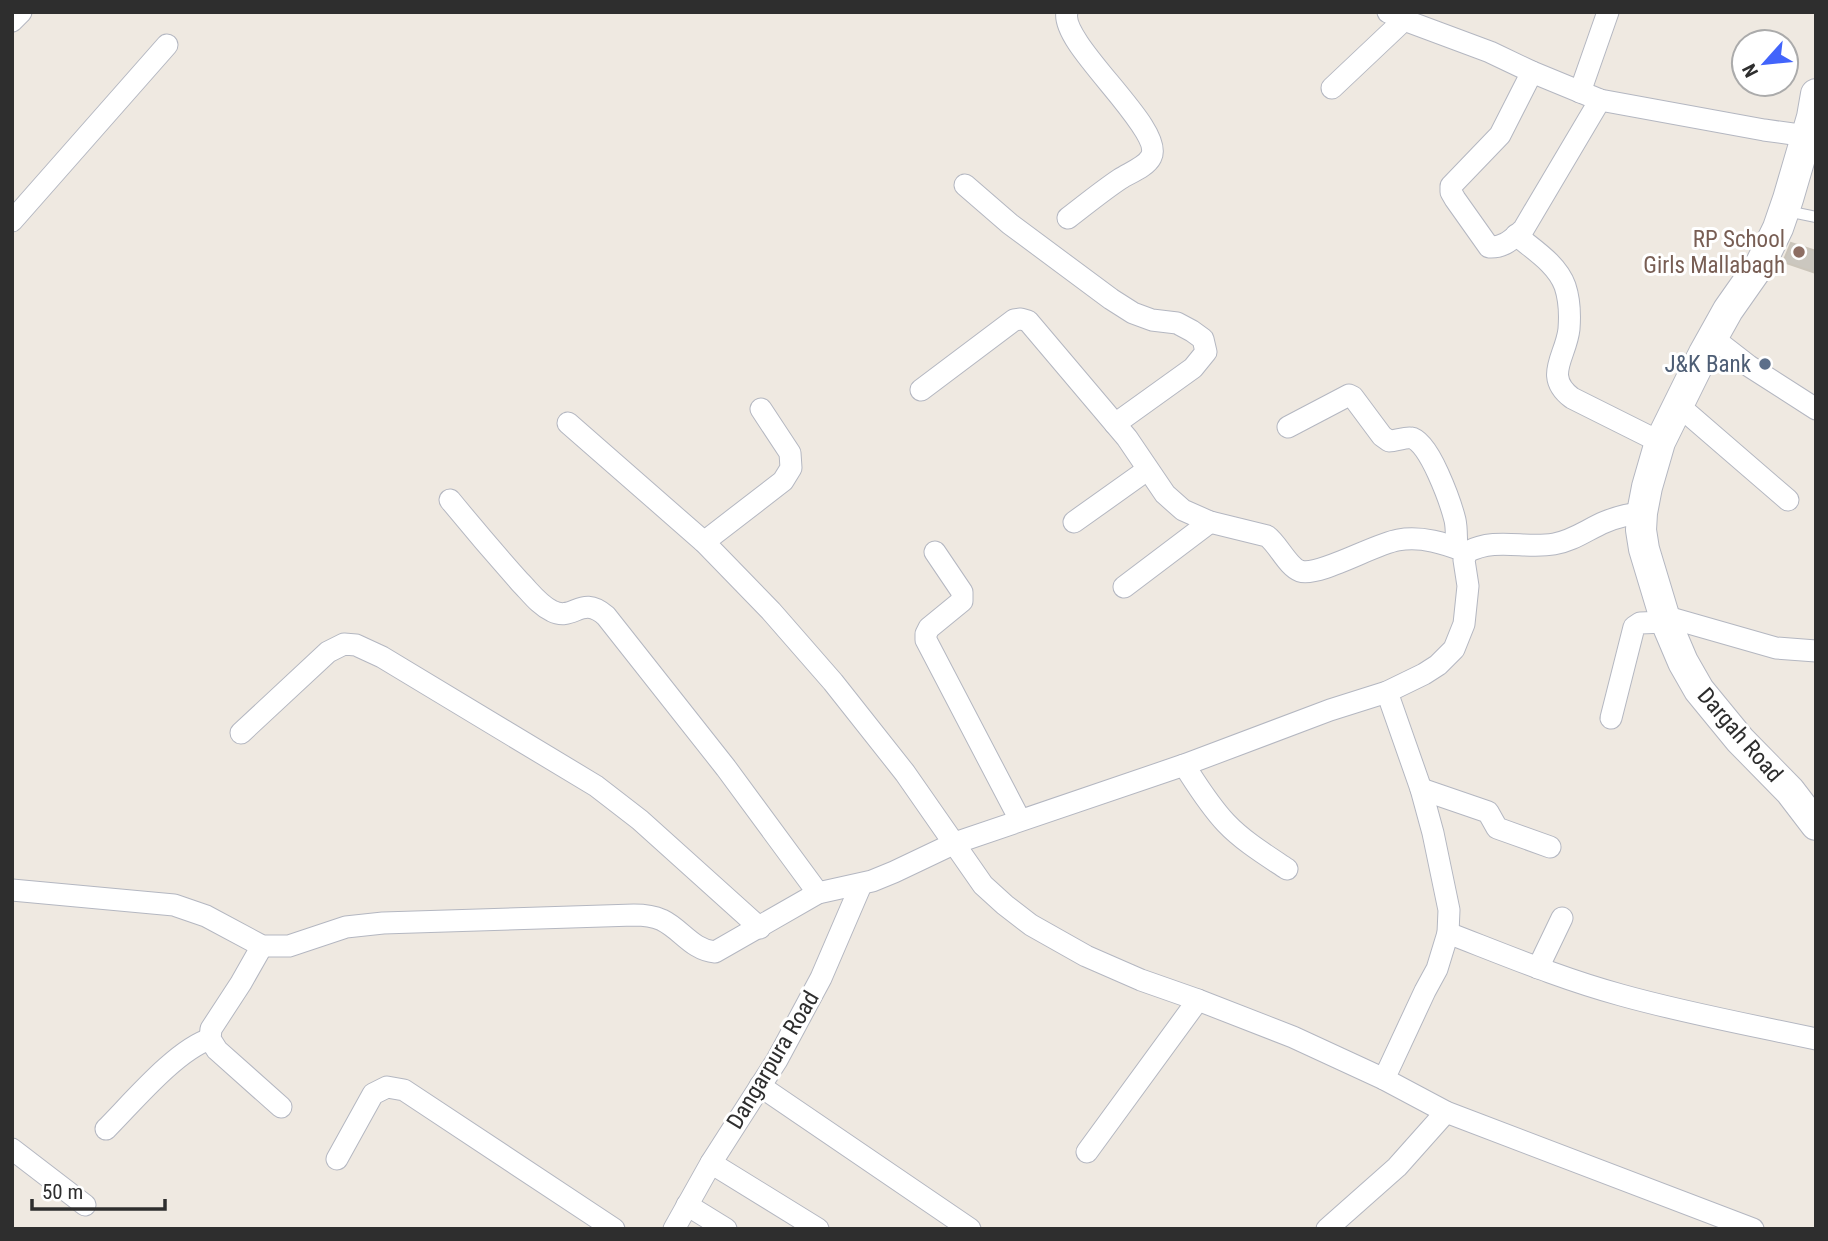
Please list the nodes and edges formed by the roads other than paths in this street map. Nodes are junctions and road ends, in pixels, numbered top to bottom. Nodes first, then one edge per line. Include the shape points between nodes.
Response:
1 (21, 12) edge
2 (1067, 12) edge
3 (1608, 12) edge
4 (1396, 16) edge
5 (12, 21) edge
6 (167, 45) dead end
7 (1532, 72) junction
8 (1332, 88) dead end
9 (1590, 96) junction
10 (1813, 116) edge
11 (1806, 170) edge
12 (965, 185) dead end
13 (1784, 211) junction
14 (1816, 217) edge
15 (1068, 218) dead end
16 (12, 221) edge
17 (1516, 235) junction
18 (1713, 338) junction
19 (921, 390) dead end
20 (1678, 405) junction
21 (761, 409) dead end
22 (1816, 409) edge
23 (568, 423) dead end
24 (1115, 424) junction
25 (1287, 428) dead end
26 (1660, 442) junction
27 (1147, 470) junction
28 (450, 500) dead end
29 (1788, 500) dead end
30 (1642, 513) junction
31 (1074, 522) dead end
32 (1210, 522) junction
33 (704, 542) junction
34 (1462, 550) junction
35 (934, 551) dead end
36 (1124, 587) dead end
37 (1665, 619) junction
38 (1816, 651) edge
39 (1387, 692) junction
40 (1611, 718) dead end
41 (241, 733) dead end
42 (1184, 765) junction
43 (1421, 789) junction
44 (1020, 820) junction
45 (1816, 825) edge
46 (955, 843) junction
47 (1550, 846) dead end
48 (1287, 869) dead end
49 (861, 885) junction
50 (12, 890) edge
51 (818, 894) junction
52 (1562, 918) dead end
53 (760, 928) junction
54 (1448, 933) junction
55 (262, 947) junction
56 (1538, 968) junction
57 (1198, 1000) junction
58 (210, 1039) junction
59 (1816, 1039) edge
60 (1384, 1079) junction
61 (760, 1086) junction
62 (281, 1107) dead end
63 (1446, 1112) junction
64 (106, 1129) dead end
65 (12, 1149) edge
66 (1087, 1152) dead end
67 (337, 1159) dead end
68 (711, 1163) junction
69 (85, 1205) dead end
70 (687, 1205) junction
71 (614, 1229) edge
72 (674, 1229) edge
73 (726, 1229) edge
74 (818, 1229) edge
75 (971, 1229) edge
76 (1327, 1229) edge
77 (1753, 1229) edge

1 - 5 street
2 - 15 street via 1068,26 1077,41 1153,147 1149,160
3 - 9 street
4 - 7 street
4 - 8 street
6 - 16 street
7 - 9 street
7 - 17 street via 1500,135 1451,186 1489,247
9 - 10 street via 1764,130
9 - 17 street via 1523,230
10 - 11 street, Dargah Road
11 - 13 street, Dargah Road
12 - 24 street via 1122,306 1152,320 1177,323 1203,339 1206,352 1193,368
13 - 14 lane
13 - 18 street, Dargah Road via 1761,263
17 - 26 street via 1549,263 1565,287 1569,329 1559,363 1561,390
18 - 20 street, Dargah Road
18 - 22 street
19 - 24 street via 1021,319 1028,321
20 - 26 street, Dargah Road
20 - 29 street
21 - 33 street via 790,453 791,468 783,481
23 - 33 street
24 - 27 street
25 - 34 street via 1349,395 1389,441 1412,438 1419,442 1448,494
26 - 30 street, Dargah Road
27 - 31 street
27 - 32 street via 1183,510
28 - 51 street via 541,605 555,613 584,606 597,608 606,616
30 - 34 street via 1623,515 1558,544 1495,543
30 - 37 street, Dargah Road via 1644,548
32 - 34 street via 1267,536 1304,572 1395,540 1443,542
32 - 36 street
33 - 46 street via 833,682
34 - 39 street via 1468,586 1464,624 1454,649 1424,674
35 - 44 street via 963,598 929,628 926,640
37 - 38 street via 1776,648
37 - 40 street via 1634,627
37 - 45 street, Dargah Road via 1699,690
39 - 42 street
39 - 43 street
41 - 53 street via 328,652 344,644 356,645 596,786
42 - 44 street
42 - 48 street via 1227,824
43 - 47 street via 1488,812 1497,828
43 - 54 street via 1449,910
44 - 46 street
46 - 49 street
46 - 57 street via 983,885 1031,925 1086,956
49 - 51 street
49 - 61 street, Dangarpura Road via 821,978
50 - 55 street via 174,905 206,916
51 - 53 street
52 - 56 street
53 - 55 street via 715,952 705,951 662,920 634,915 383,923 346,927 289,946
54 - 56 street
54 - 60 street via 1437,969
55 - 58 street via 211,1029
56 - 59 street via 1621,996
57 - 60 street
57 - 66 street
58 - 62 street
58 - 64 street via 175,1061
60 - 63 street
61 - 68 street, Dangarpura Road
61 - 75 street
63 - 76 street via 1397,1167
63 - 77 street
65 - 69 street
67 - 71 street via 373,1094 387,1087 404,1090
68 - 70 street, Dangarpura Road
68 - 74 street
70 - 72 street, Dangarpura Road
70 - 73 street

